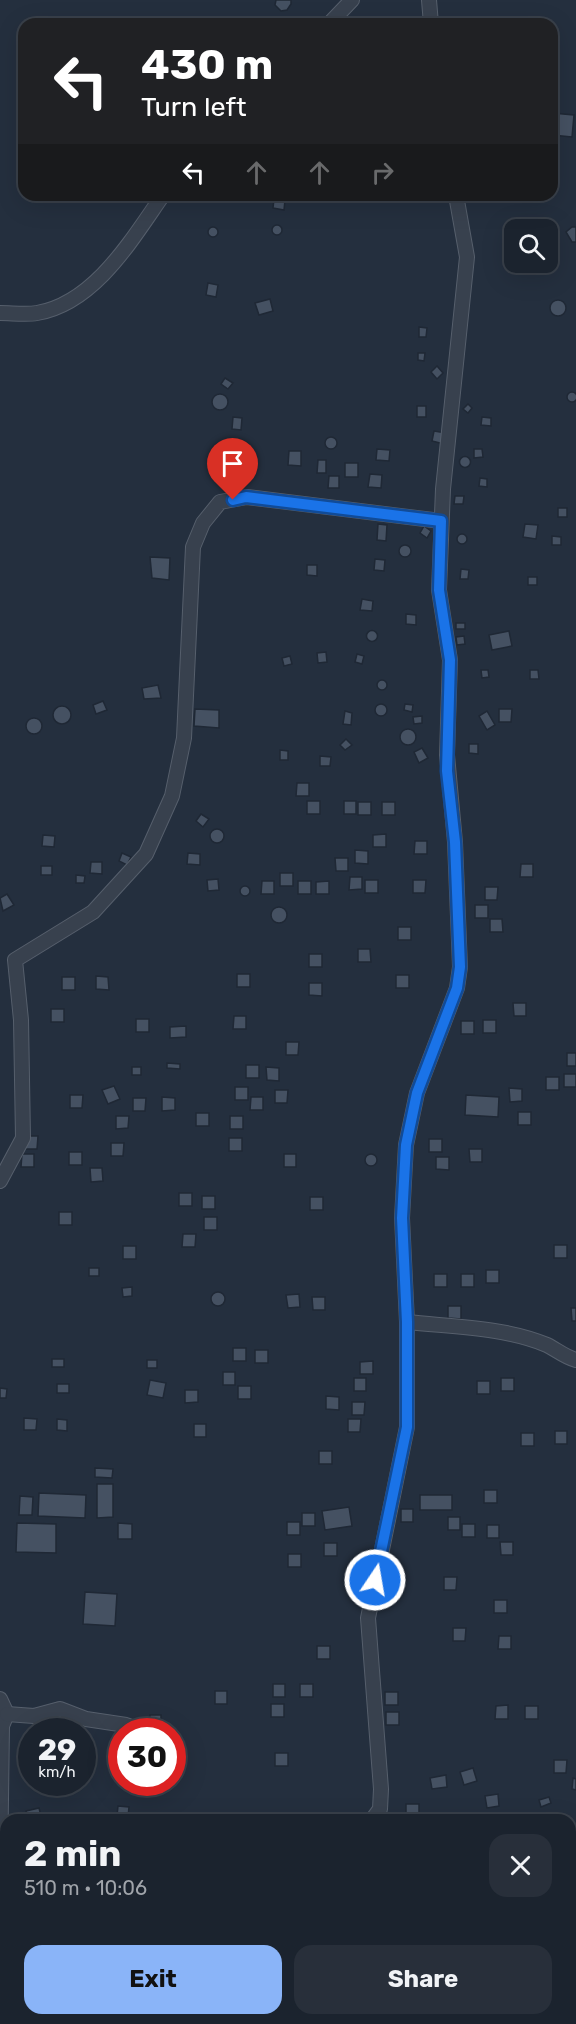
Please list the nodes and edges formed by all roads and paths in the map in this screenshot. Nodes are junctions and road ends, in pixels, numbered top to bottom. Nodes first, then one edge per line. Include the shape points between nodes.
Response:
1 (352, 0) edge
2 (429, 0) edge
3 (335, 18) edge
4 (430, 18) edge
5 (158, 201) edge
6 (457, 201) edge
7 (0, 313) edge
8 (441, 521) junction
9 (0, 1181) edge
10 (407, 1322) junction
11 (576, 1360) edge
12 (0, 1699) edge
13 (7, 1714) junction
14 (108, 1722) edge
15 (1, 1814) edge
16 (376, 1814) edge

1 - 3 street
2 - 4 street
5 - 7 street via 106,270 80,293 60,306 36,314
6 - 8 street via 467,257
8 - 9 street via 246,497 220,502 203,523 194,547 184,738 172,796 146,854 93,912 15,960 21,1020 23,1138
8 - 10 street via 439,590 450,660 447,771 455,842 460,967 457,988 417,1093 406,1145 402,1218
10 - 11 street via 482,1329 519,1337 547,1345
10 - 16 street via 407,1427 368,1617 381,1789
12 - 13 street
13 - 14 street via 34,1716 60,1709
13 - 15 street via 2,1726

